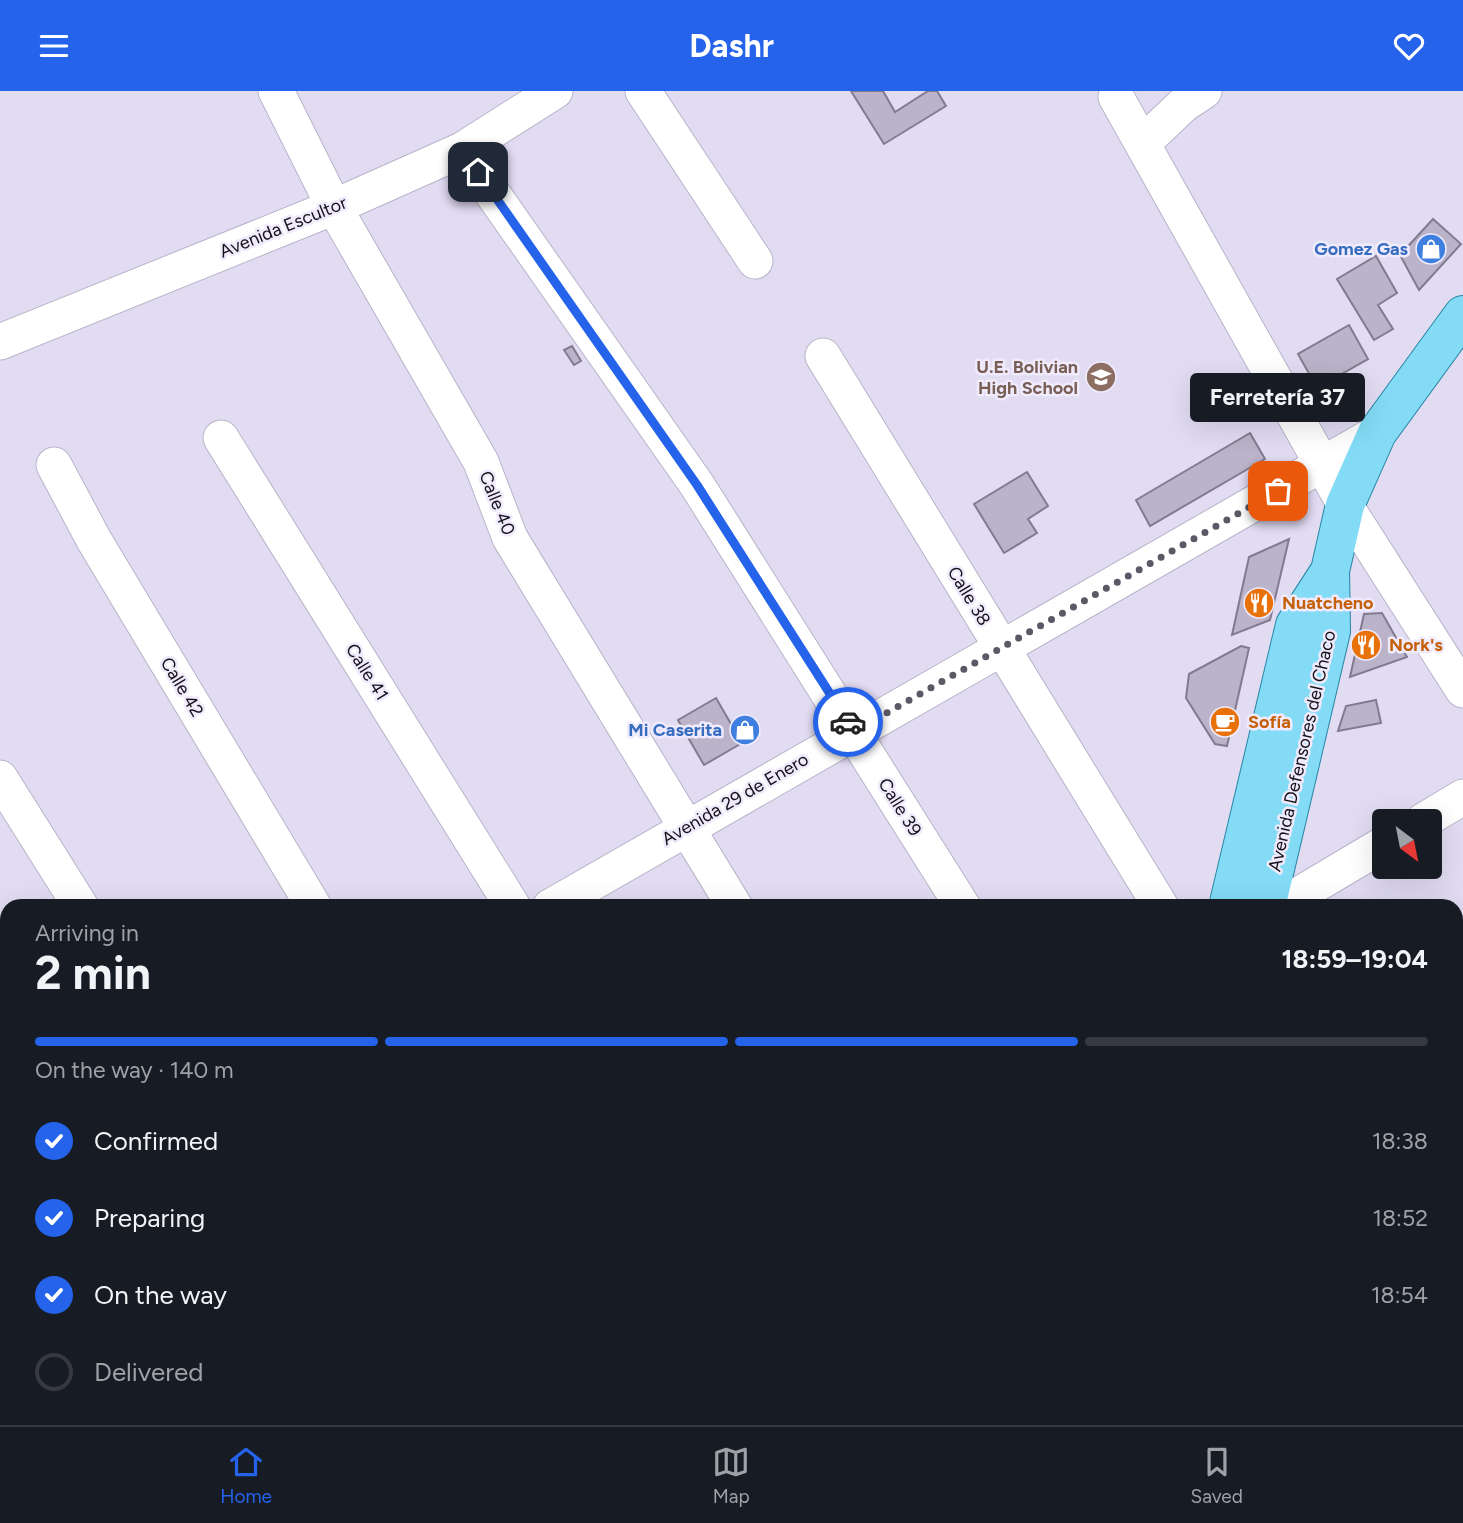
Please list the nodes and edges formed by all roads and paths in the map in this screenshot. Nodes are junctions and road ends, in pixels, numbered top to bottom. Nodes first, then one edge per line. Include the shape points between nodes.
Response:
1 (276, 91) edge
2 (555, 91) edge
3 (643, 91) edge
4 (1204, 91) edge
5 (1116, 97) dead end
6 (1143, 142) junction
7 (462, 150) junction
8 (334, 207) junction
9 (755, 261) dead end
10 (1463, 315) edge
11 (0, 342) edge
12 (823, 356) dead end
13 (1377, 433) junction
14 (222, 438) dead end
15 (54, 465) dead end
16 (1323, 465) junction
17 (1345, 505) junction
18 (1330, 571) junction
19 (1000, 647) junction
20 (1463, 690) edge
21 (853, 732) junction
22 (0, 778) edge
23 (1463, 797) edge
24 (1442, 810) edge
25 (686, 826) junction
26 (1372, 851) edge
27 (76, 899) edge
28 (309, 899) edge
29 (508, 899) edge
30 (563, 899) edge
31 (730, 899) edge
32 (958, 899) edge
33 (1156, 899) edge
34 (1230, 899) edge
35 (1268, 899) edge
36 (1291, 899) edge

1 - 8 street, Calle 40
2 - 7 street, Avenida Escultor
3 - 9 street
4 - 6 street
5 - 6 street
6 - 16 street
7 - 8 street, Avenida Escultor
7 - 21 street, Calle 39 via 697,485
8 - 11 street, Avenida Escultor
8 - 25 street, Calle 40 via 481,462 510,538
10 - 13 main road
12 - 19 street, Calle 38
13 - 16 street, Avenida 29 de Enero
13 - 17 main road
14 - 29 street, Calle 41
15 - 28 street, Calle 42 via 94,540
16 - 17 street
16 - 19 street, Avenida 29 de Enero
17 - 18 main road
17 - 20 street
18 - 34 main road, Avenida Defensores del Chaco via 1294,625
18 - 35 main road, Avenida Defensores del Chaco via 1331,631
19 - 21 street, Avenida 29 de Enero
19 - 33 street, Calle 38
21 - 25 street, Avenida 29 de Enero
21 - 32 street, Calle 39
22 - 27 street
23 - 24 street
25 - 30 street, Avenida 29 de Enero
25 - 31 street, Calle 40
26 - 36 street

